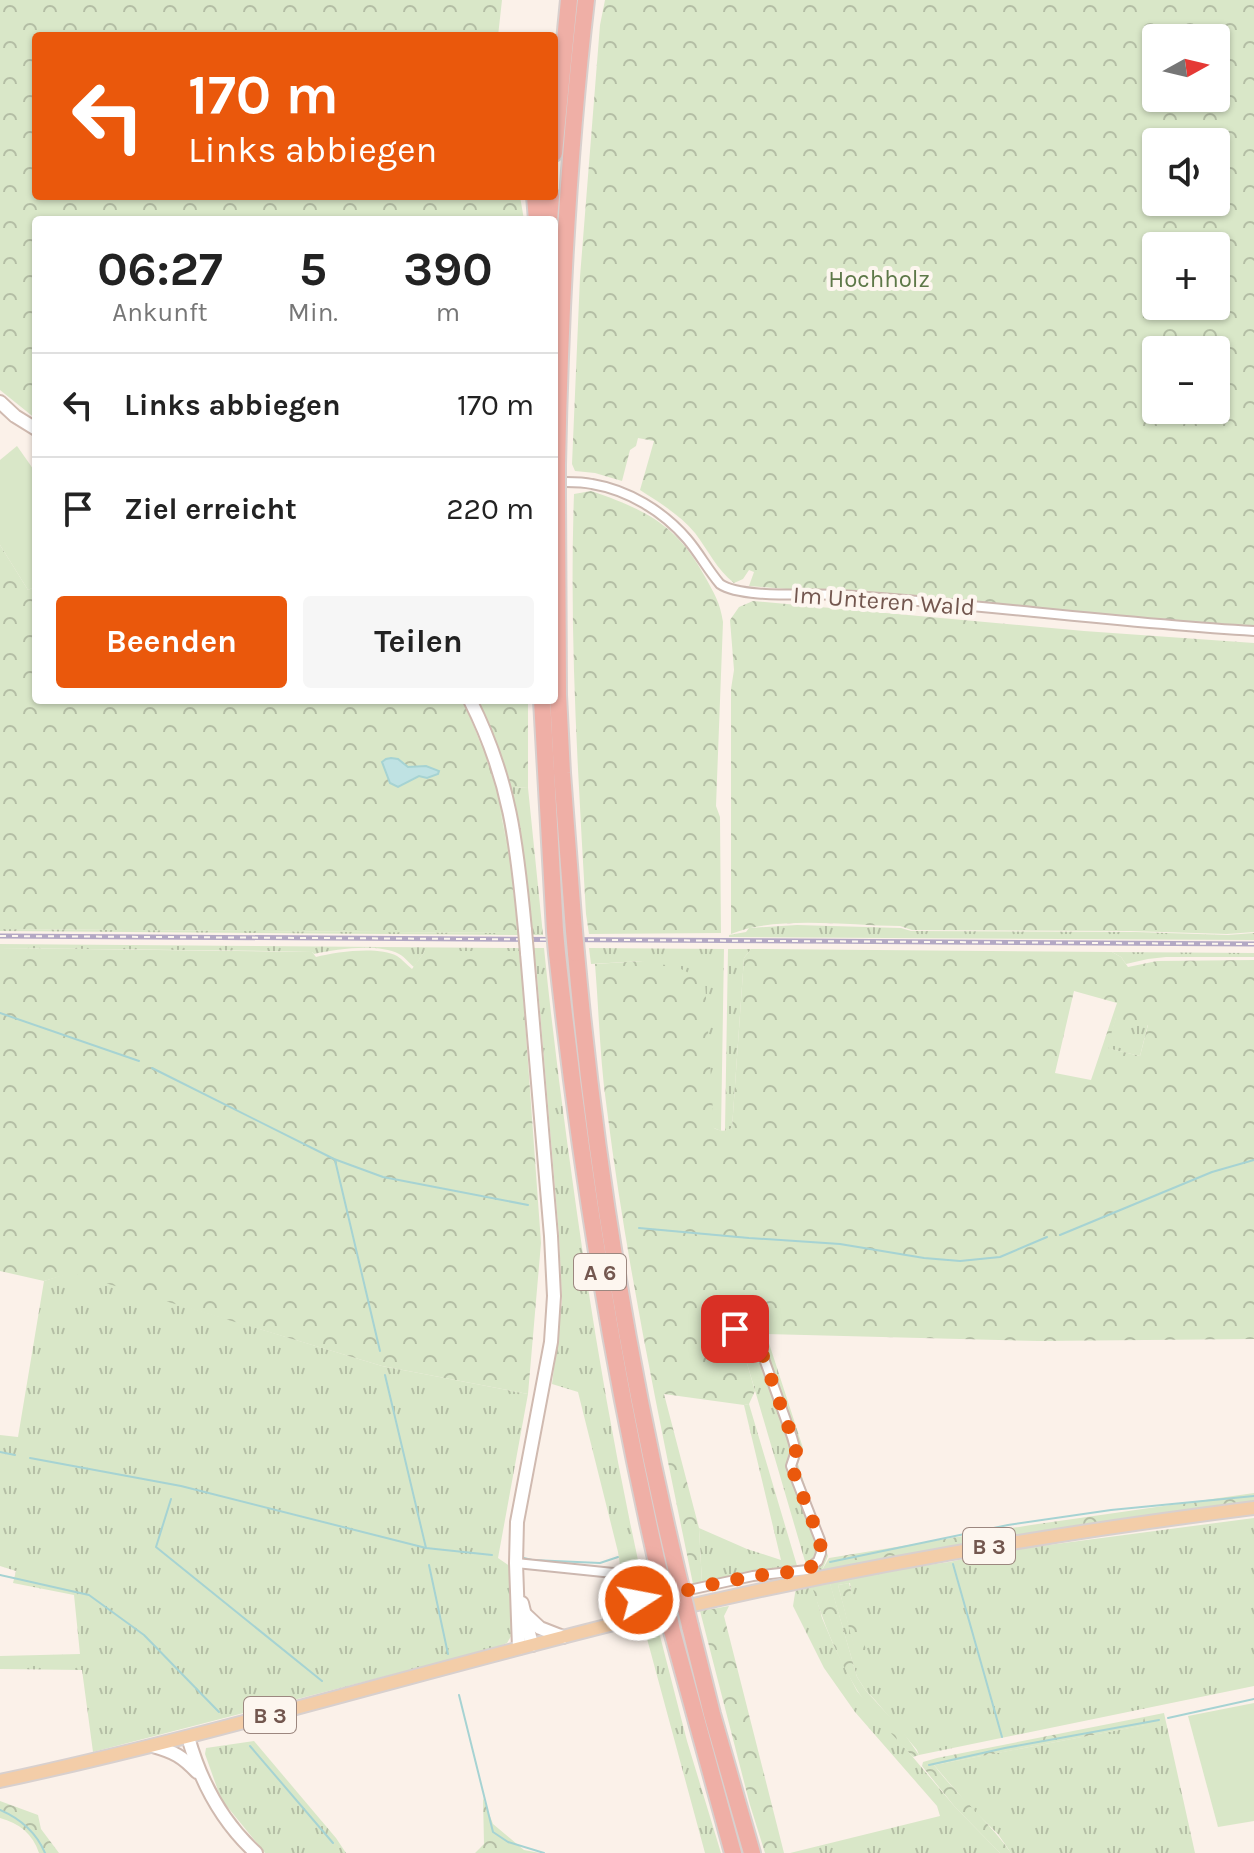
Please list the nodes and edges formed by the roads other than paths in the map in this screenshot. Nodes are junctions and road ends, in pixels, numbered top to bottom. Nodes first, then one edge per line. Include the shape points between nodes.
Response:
1 (569, 0) edge
2 (589, 0) edge
3 (558, 112) edge
4 (0, 402) edge
5 (558, 416) edge
6 (32, 427) edge
7 (558, 480) edge
8 (1254, 631) edge
9 (558, 695) edge
10 (472, 704) edge
11 (542, 704) edge
12 (735, 1329) dead end
13 (1254, 1508) edge
14 (516, 1563) junction
15 (517, 1580) junction
16 (525, 1614) junction
17 (563, 1637) junction
18 (532, 1645) junction
19 (519, 1648) junction
20 (188, 1737) junction
21 (153, 1746) junction
22 (202, 1778) junction
23 (0, 1781) edge
24 (256, 1853) edge
25 (733, 1853) edge
26 (752, 1853) edge

1 - 3 highway
2 - 5 highway, A 6 via 573,139
4 - 6 main road
7 - 8 street, Im Unteren Wald via 605,487 651,508 686,539 720,584 744,593 840,595
9 - 26 highway, A 6, bridge via 576,953 619,1286 680,1584
10 - 14 main road, bridge via 505,789 518,854 551,1236 551,1342 517,1522
11 - 25 highway, A 6, bridge via 557,953 597,1256 672,1631
12 - 14 street via 758,1342 792,1437 796,1451 791,1466 821,1547 813,1567 644,1600 635,1598 623,1574
13 - 17 main road, B 3 via 847,1572
14 - 15 main road
15 - 16 main road
15 - 19 main road
16 - 17 main road via 540,1628
16 - 18 main road
17 - 18 main road, B 3
18 - 19 main road, B 3
19 - 20 main road, B 3
20 - 21 main road, B 3
20 - 22 main road
21 - 22 main road via 187,1760
21 - 23 main road, B 3
22 - 24 main road via 231,1826

